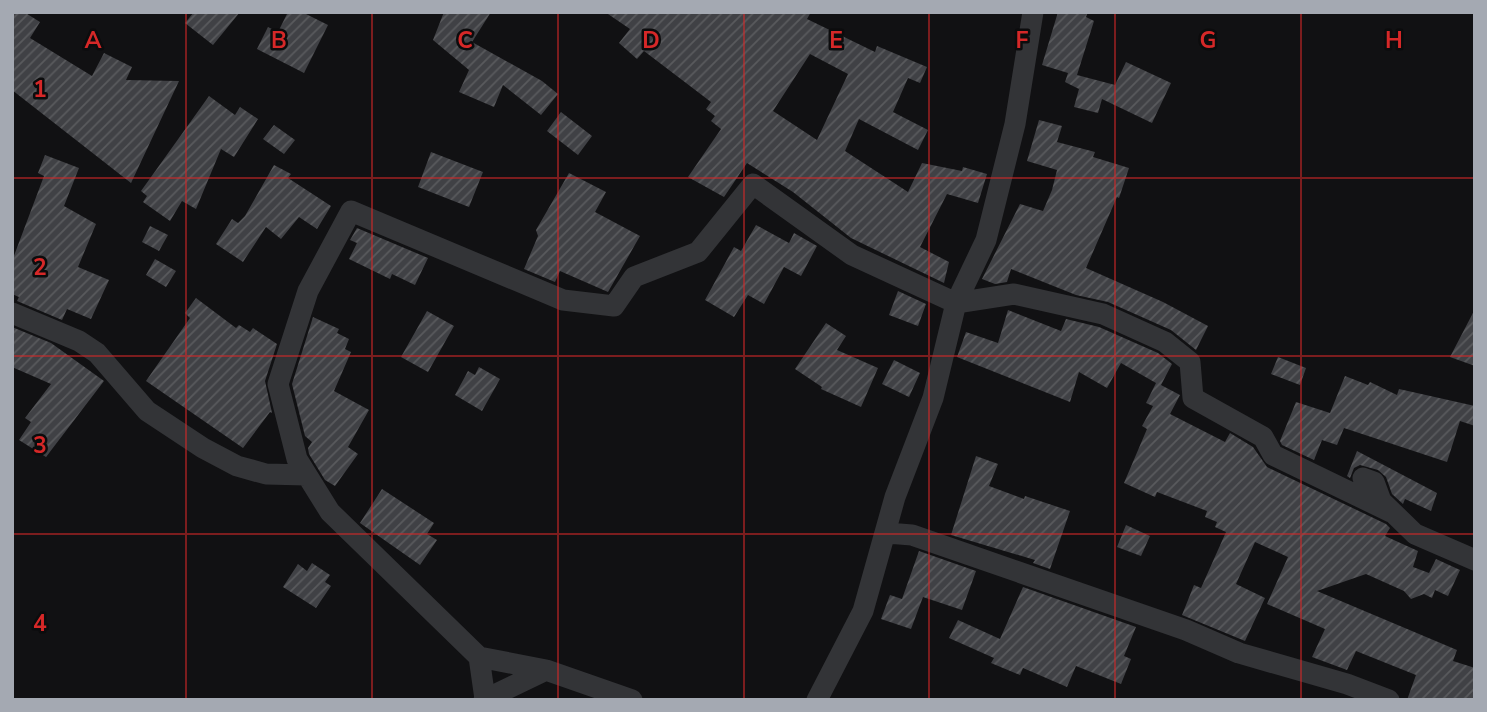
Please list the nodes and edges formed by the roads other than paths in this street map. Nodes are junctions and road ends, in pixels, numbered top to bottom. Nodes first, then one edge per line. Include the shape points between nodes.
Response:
1 (1033, 12) edge
2 (956, 303) junction
3 (12, 313) edge
4 (306, 475) junction
5 (1363, 478) dead end
6 (1391, 512) junction
7 (887, 533) junction
8 (1475, 560) edge
9 (479, 657) junction
10 (546, 670) junction
11 (485, 700) edge
12 (632, 700) edge
13 (817, 700) edge
14 (1389, 700) edge

1 - 2 street via 1003,179 986,240
2 - 4 street via 852,255 753,184 698,252 634,277 614,306 563,300 351,211 308,291 278,384 297,459
2 - 6 street via 1014,294 1103,314 1166,342 1190,362 1193,398 1262,437 1273,455
2 - 7 street via 933,398 895,497
3 - 4 street via 79,341 97,354 147,411 203,448 237,466 266,474
4 - 9 street via 330,512
5 - 6 street via 1374,482 1377,496
6 - 8 street via 1415,534
7 - 13 street via 863,611
7 - 14 street via 912,535 1186,630 1239,653
9 - 10 street
9 - 11 street
10 - 11 street
10 - 12 street

